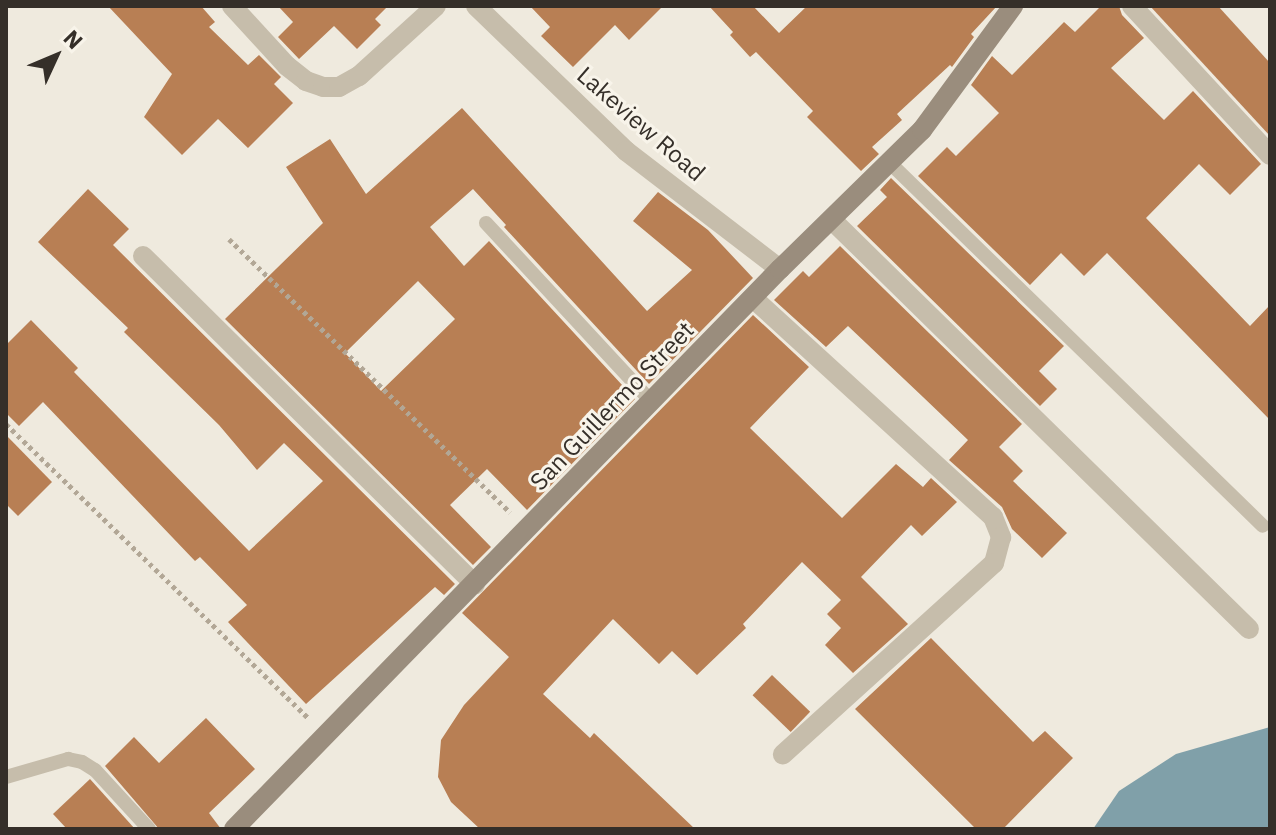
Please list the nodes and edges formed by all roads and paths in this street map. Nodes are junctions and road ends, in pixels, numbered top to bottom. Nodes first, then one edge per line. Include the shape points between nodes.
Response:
1 (232, 6) edge
2 (436, 6) edge
3 (476, 6) edge
4 (1013, 6) edge
5 (1132, 6) edge
6 (1270, 155) edge
7 (890, 163) junction
8 (832, 220) junction
9 (486, 223) dead end
10 (229, 239) dead end
11 (143, 256) dead end
12 (780, 269) junction
13 (753, 298) junction
14 (652, 402) junction
15 (6, 424) edge
16 (1263, 526) dead end
17 (528, 530) junction
18 (475, 585) junction
19 (1249, 629) dead end
20 (327, 736) junction
21 (783, 754) dead end
22 (6, 777) edge
23 (149, 829) edge
24 (234, 829) edge

1 - 2 street via 287,66 323,87 339,87 359,76
3 - 12 street, Lakeview Road via 626,151
4 - 7 main road, San Guillermo Street via 954,90
5 - 6 street
7 - 8 main road, San Guillermo Street
7 - 16 lane
8 - 12 main road, San Guillermo Street
8 - 19 street
9 - 14 lane
10 - 17 path
11 - 18 street
12 - 13 main road, San Guillermo Street
13 - 14 main road, San Guillermo Street
13 - 21 street via 993,517 1001,537 994,563
14 - 17 main road, San Guillermo Street
15 - 20 path
17 - 18 main road, San Guillermo Street
18 - 20 main road, San Guillermo Street
20 - 24 main road, San Guillermo Street
22 - 23 lane via 68,759 82,762

